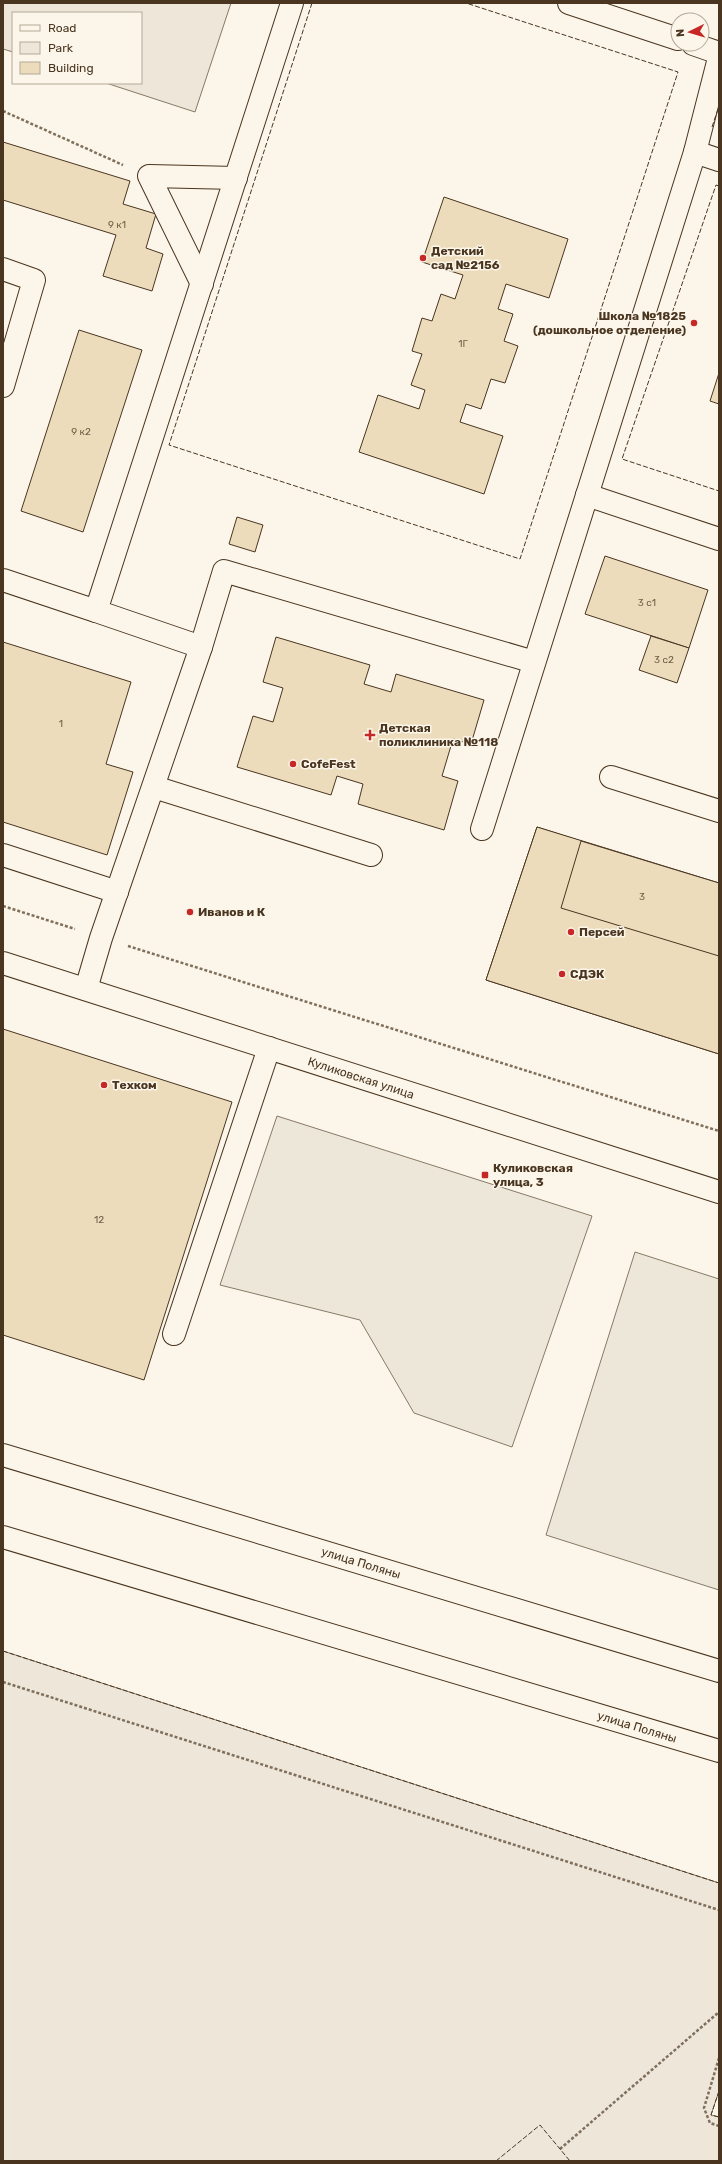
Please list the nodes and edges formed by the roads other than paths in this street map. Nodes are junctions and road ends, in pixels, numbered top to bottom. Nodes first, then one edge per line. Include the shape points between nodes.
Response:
1 (292, 3) edge
2 (569, 3) edge
3 (670, 36) edge
4 (719, 58) edge
5 (695, 152) junction
6 (719, 160) edge
7 (236, 178) junction
8 (3, 269) edge
9 (202, 284) junction
10 (3, 386) edge
11 (587, 495) junction
12 (719, 539) edge
13 (3, 580) edge
14 (96, 611) junction
15 (201, 647) junction
16 (534, 662) junction
17 (612, 777) dead end
18 (154, 786) junction
19 (719, 811) edge
20 (482, 829) dead end
21 (3, 855) edge
22 (371, 855) dead end
23 (117, 892) junction
24 (3, 963) edge
25 (86, 989) junction
26 (269, 1048) junction
27 (719, 1192) edge
28 (174, 1334) dead end
29 (3, 1455) edge
30 (3, 1537) edge
31 (719, 1671) edge
32 (719, 1752) edge

1 - 7 main road
2 - 3 main road
4 - 5 main road
5 - 6 main road
5 - 11 main road
7 - 9 main road
7 - 9 main road via 150,176
8 - 10 main road via 34,280
9 - 14 main road
11 - 12 main road
11 - 16 main road
13 - 14 main road
14 - 15 main road
15 - 16 main road via 224,571
15 - 18 main road
16 - 20 main road
17 - 19 main road
18 - 22 main road
18 - 23 main road
21 - 23 main road
23 - 25 main road
24 - 25 main road, Куликовская улица
25 - 26 main road, Куликовская улица
26 - 27 main road, Куликовская улица
26 - 28 main road
29 - 31 main road, улица Поляны
30 - 32 main road, улица Поляны

